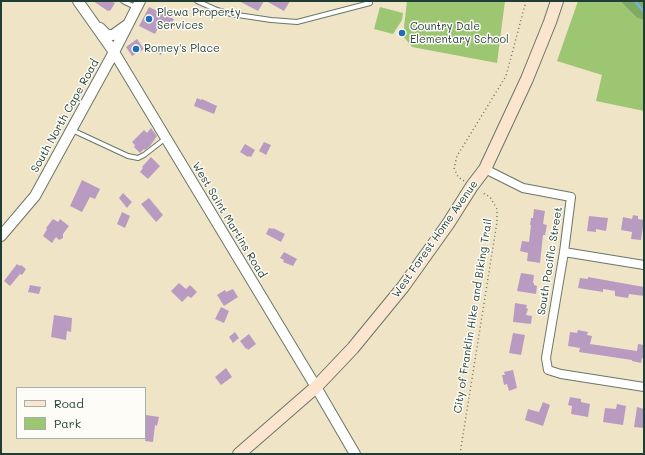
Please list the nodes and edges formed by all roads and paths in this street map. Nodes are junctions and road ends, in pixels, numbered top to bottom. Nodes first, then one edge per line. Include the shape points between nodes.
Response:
1 (78, 1) edge
2 (123, 1) edge
3 (197, 1) edge
4 (526, 1) edge
5 (557, 1) edge
6 (370, 2) dead end
7 (138, 4) edge
8 (92, 20) junction
9 (127, 25) junction
10 (114, 52) junction
11 (71, 130) junction
12 (166, 138) junction
13 (485, 169) junction
14 (472, 186) junction
15 (1, 236) edge
16 (564, 252) junction
17 (644, 265) edge
18 (316, 387) junction
19 (644, 387) edge
20 (239, 454) edge
21 (355, 454) edge
22 (460, 454) edge

1 - 8 street, West Saint Martins Road
2 - 7 lane
3 - 6 lane via 231,14 297,22
4 - 14 path, City of Franklin Hike and Biking Trail via 506,76 458,156 454,168 458,177
5 - 13 main road, West Forest Home Avenue via 527,79
7 - 9 street, South North Cape Road
8 - 9 street via 107,35 113,35
8 - 10 street, West Saint Martins Road
9 - 10 street, South North Cape Road
10 - 11 street, South North Cape Road
10 - 12 street, West Saint Martins Road
11 - 12 lane via 128,156 138,158
11 - 15 street, South North Cape Road via 35,196
12 - 18 street, West Saint Martins Road
13 - 14 main road, West Forest Home Avenue
13 - 16 street, South Pacific Street via 523,188 570,197
14 - 18 main road, West Forest Home Avenue via 403,287 353,348
14 - 22 path, City of Franklin Hike and Biking Trail via 490,197 497,209 497,222
16 - 17 street
16 - 19 street, South Pacific Street via 546,358 548,370
18 - 20 main road, West Forest Home Avenue
18 - 21 street, West Saint Martins Road

